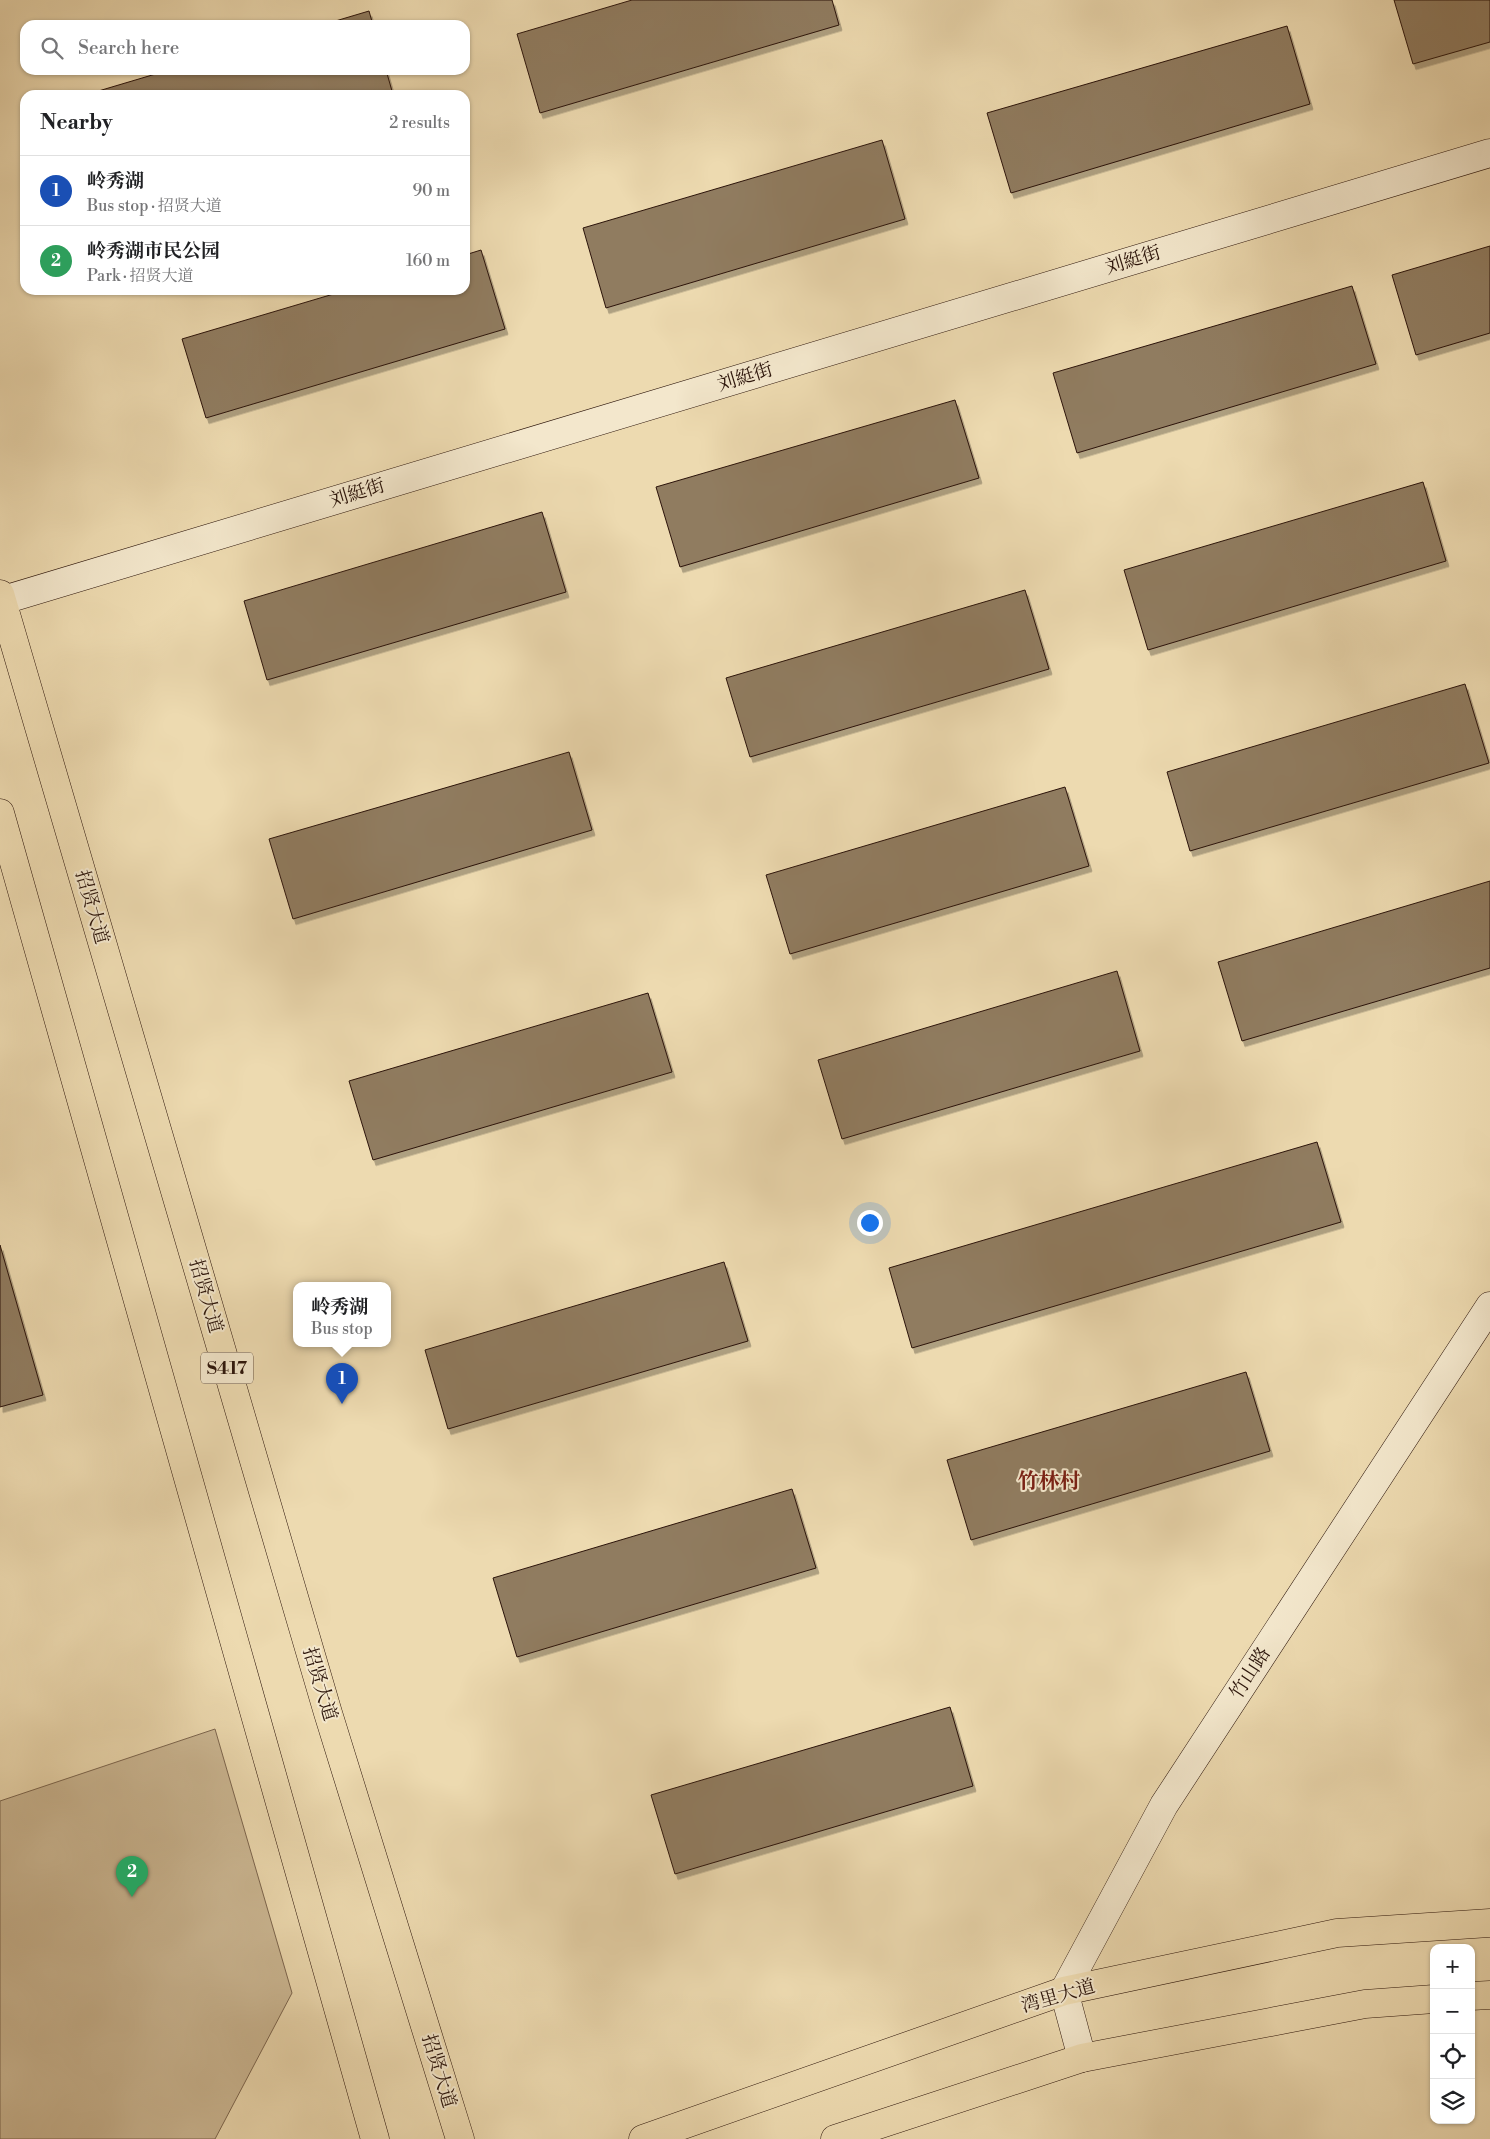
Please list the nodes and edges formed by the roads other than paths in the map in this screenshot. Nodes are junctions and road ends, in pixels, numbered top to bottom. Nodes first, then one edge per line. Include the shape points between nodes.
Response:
1 (1490, 153) edge
2 (1, 598) edge
3 (0, 813) edge
4 (1490, 1306) edge
5 (1490, 1923) edge
6 (1064, 1991) junction
7 (1490, 1995) edge
8 (1475, 1996) edge
9 (1430, 1999) edge
10 (1082, 2058) junction
11 (375, 2139) edge
12 (460, 2139) edge
13 (643, 2139) edge
14 (834, 2139) edge

1 - 2 street, 刘綎街
2 - 12 main road, 招贤大道 / S417 via 328,1713
3 - 11 main road
4 - 6 street, 竹山路 via 1164,1805
5 - 6 main road, 湾里大道 via 1337,1932
6 - 10 street
6 - 13 main road, 湾里大道
7 - 8 main road
9 - 10 main road via 1365,2004
10 - 14 main road

